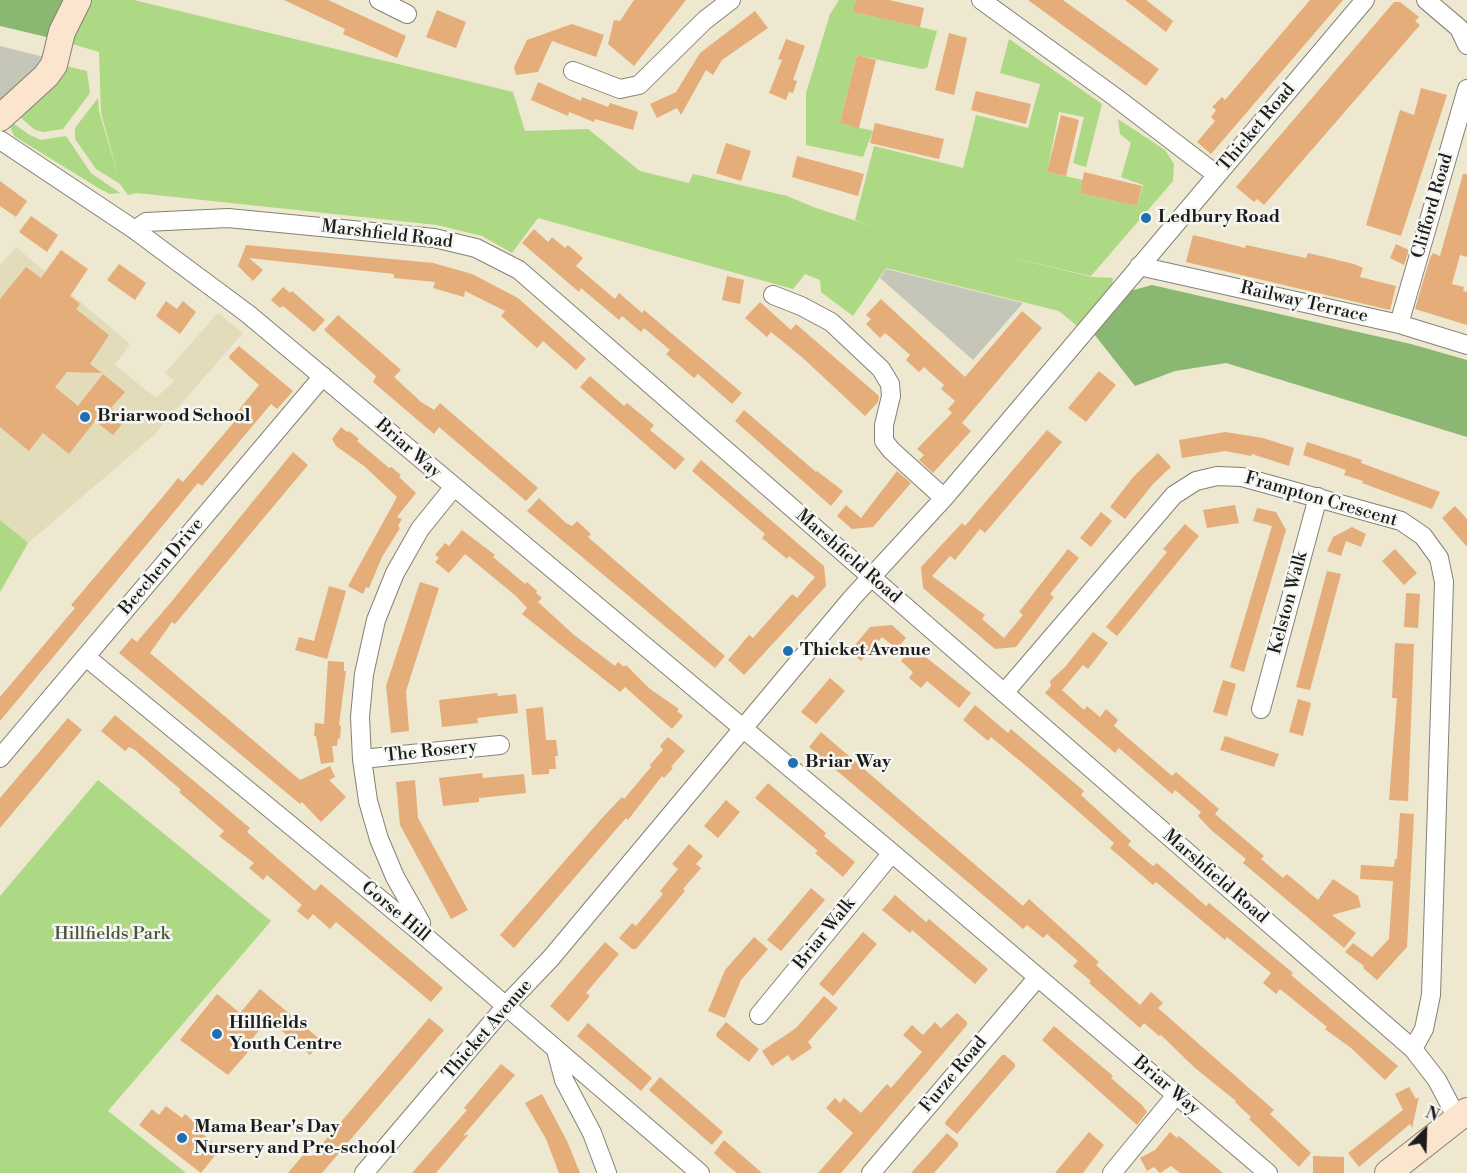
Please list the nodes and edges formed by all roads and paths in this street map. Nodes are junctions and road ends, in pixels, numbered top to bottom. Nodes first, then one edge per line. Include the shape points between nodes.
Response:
1 (78, 0) edge
2 (379, 0) edge
3 (731, 0) edge
4 (981, 0) edge
5 (1365, 0) edge
6 (1426, 0) edge
7 (407, 14) dead end
8 (1467, 45) edge
9 (573, 71) dead end
10 (1467, 89) edge
11 (0, 118) edge
12 (0, 140) edge
13 (1217, 175) junction
14 (135, 230) junction
15 (1139, 267) junction
16 (773, 295) dead end
17 (1399, 324) junction
18 (1467, 345) edge
19 (323, 376) junction
20 (453, 488) junction
21 (1318, 497) junction
22 (944, 498) junction
23 (872, 577) junction
24 (86, 657) junction
25 (1004, 693) junction
26 (1261, 709) dead end
27 (744, 729) junction
28 (500, 746) dead end
29 (0, 758) edge
30 (362, 759) junction
31 (892, 853) junction
32 (420, 932) junction
33 (1038, 977) junction
34 (506, 1006) junction
35 (759, 1015) dead end
36 (1413, 1049) junction
37 (556, 1050) junction
38 (1177, 1094) junction
39 (1462, 1114) edge
40 (364, 1173) edge
41 (607, 1173) edge
42 (700, 1173) edge
43 (871, 1173) edge
44 (1112, 1173) edge
45 (1268, 1173) edge
46 (1388, 1173) edge

1 - 11 main road via 62,32 54,65
2 - 7 street
3 - 9 street via 639,85 620,89
4 - 13 street
5 - 13 street, Thicket Road
6 - 8 street via 1458,28
10 - 17 street, Clifford Road
12 - 14 street, Briar Way
13 - 15 street, Thicket Road
14 - 19 street, Briar Way
14 - 23 street, Marshfield Road via 146,222 228,218 434,238 476,248 519,270
15 - 17 street, Railway Terrace
15 - 22 street, Thicket Avenue
16 - 22 street via 831,322 881,369 890,384 891,396 884,425 885,441
17 - 18 street, Railway Terrace
19 - 20 street, Briar Way
19 - 24 street, Beechen Drive
20 - 27 street, Briar Way
20 - 30 street via 420,529 395,573 376,620 364,674
21 - 25 street, Frampton Crescent via 1242,477 1217,476 1196,481 1174,495
21 - 26 street, Kelston Walk
21 - 36 street, Frampton Crescent via 1401,521 1423,536 1438,558 1444,582 1431,995 1424,1029
22 - 23 street, Thicket Avenue
23 - 25 street, Marshfield Road
23 - 27 street, Thicket Avenue
24 - 29 street, Beechen Drive
24 - 32 street, Gorse Hill
25 - 36 street, Marshfield Road
27 - 31 street, Briar Way
27 - 34 street, Thicket Avenue
28 - 30 street, The Rosery
30 - 32 street via 379,839 421,923
31 - 33 street, Briar Way
31 - 35 street, Briar Walk
32 - 34 street, Gorse Hill
33 - 38 street, Briar Way
33 - 43 street, Furze Road
34 - 37 street, Gorse Hill
34 - 40 street, Thicket Avenue
36 - 39 street, Marshfield Road
37 - 41 street via 564,1080 592,1133
37 - 42 street, Gorse Hill
38 - 44 street
38 - 45 street, Briar Way
39 - 46 main road

